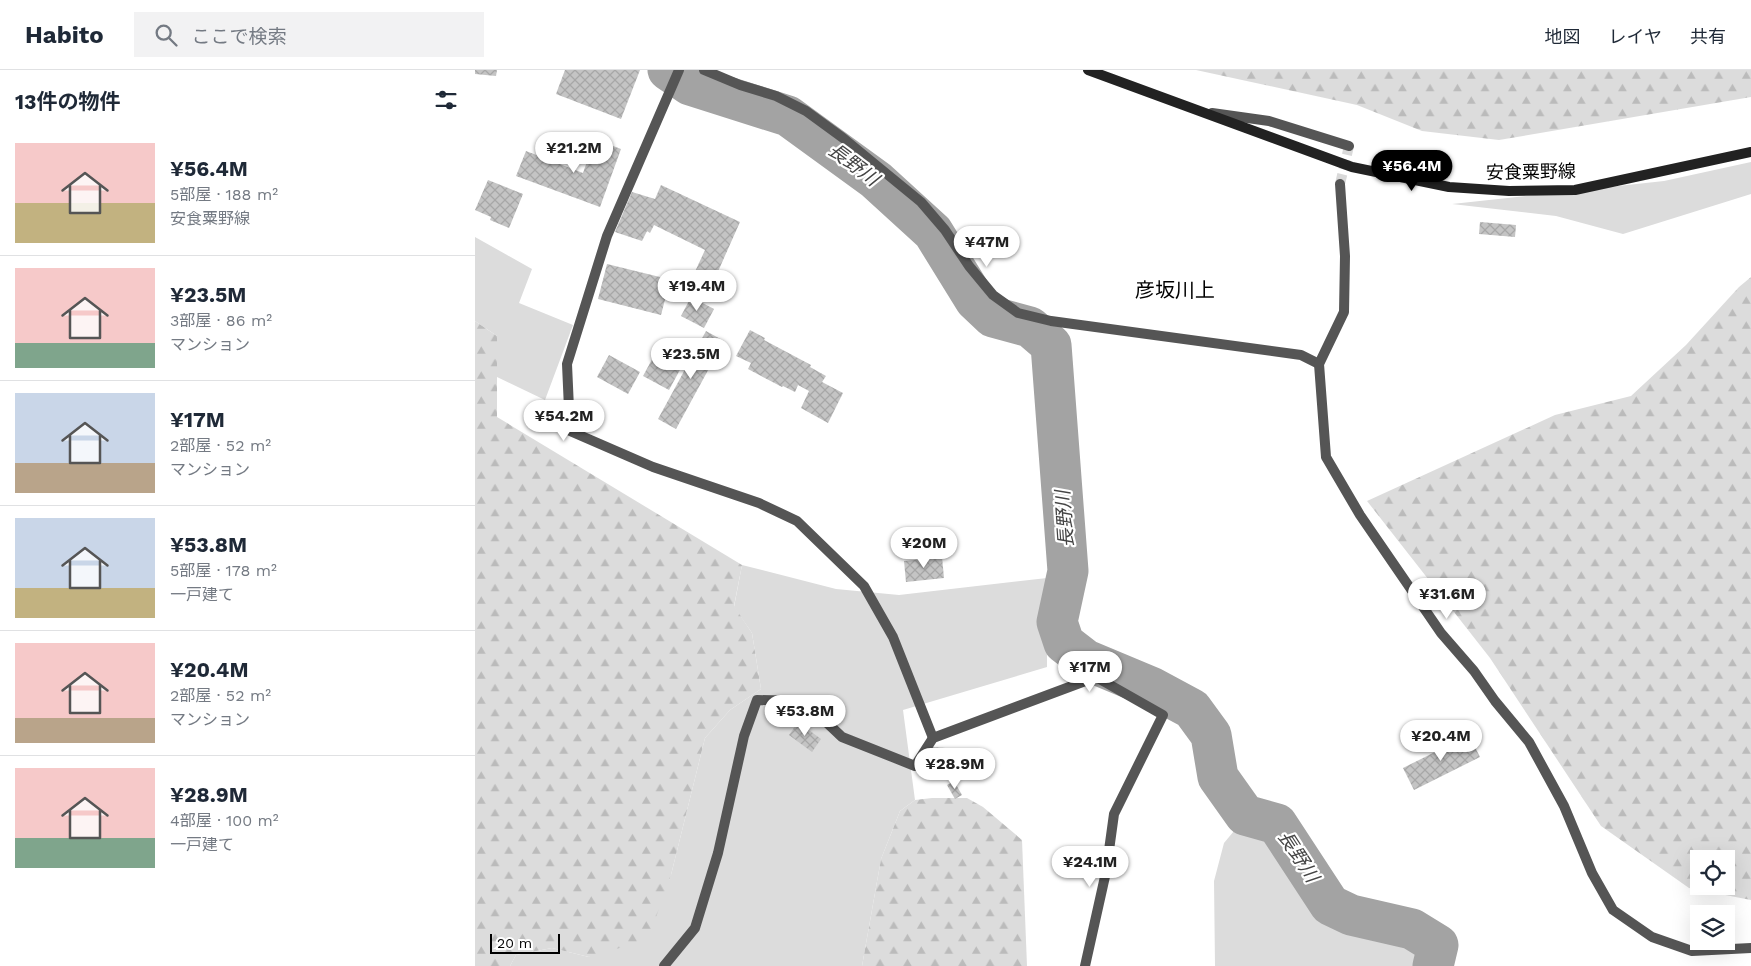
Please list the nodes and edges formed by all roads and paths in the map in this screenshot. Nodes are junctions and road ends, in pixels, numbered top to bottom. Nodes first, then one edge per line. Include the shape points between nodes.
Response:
1 (704, 70) edge
2 (1088, 70) edge
3 (677, 73) edge
4 (1205, 112) junction
5 (1349, 146) dead end
6 (1751, 152) edge
7 (1340, 184) tunnel mouth
8 (1319, 364) junction
9 (933, 738) junction
10 (1751, 948) edge
11 (663, 966) edge
12 (1085, 966) edge

1 - 8 street via 776,96 806,111 843,138 921,202 993,295 1018,313 1051,321 1301,355
2 - 4 main road, 安食粟野線
3 - 9 street via 607,236 567,364 570,431 653,467 759,503 797,521 864,586 893,637
4 - 5 street via 1269,121
4 - 6 main road, 安食粟野線 via 1352,167 1449,188 1575,190
7 - 8 street via 1345,256 1344,312
8 - 10 street via 1326,457 1360,515 1441,633 1529,742 1565,806 1592,873 1613,910 1652,937 1692,951
9 - 11 street via 915,766 842,736 804,701 757,700 744,736 718,853 695,928
9 - 12 street via 1096,677 1163,715 1114,814 1106,872

